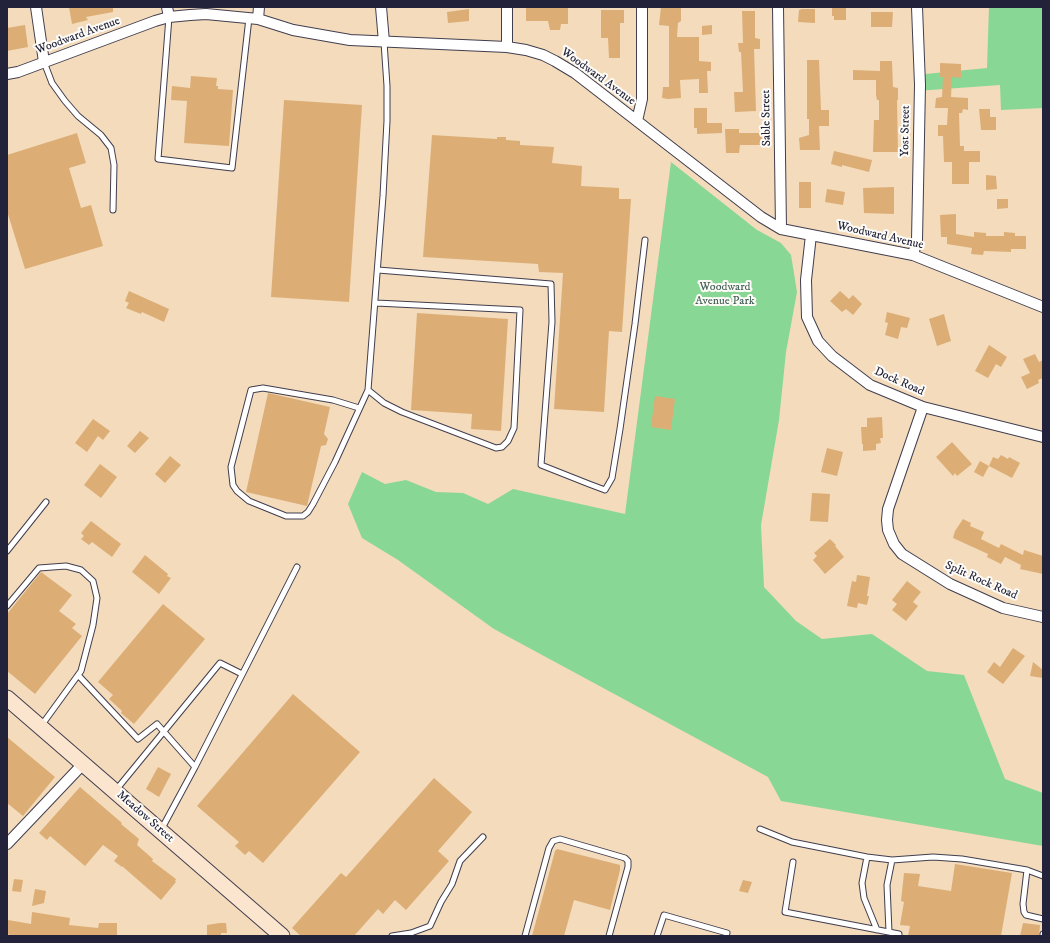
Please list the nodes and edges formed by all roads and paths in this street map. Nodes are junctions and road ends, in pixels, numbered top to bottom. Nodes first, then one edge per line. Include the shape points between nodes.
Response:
1 (36, 7) edge
2 (259, 7) edge
3 (381, 7) edge
4 (507, 7) edge
5 (642, 7) edge
6 (778, 7) edge
7 (917, 7) edge
8 (168, 12) edge
9 (253, 18) junction
10 (384, 42) junction
11 (507, 47) junction
12 (44, 62) junction
13 (7, 74) edge
14 (637, 121) junction
15 (113, 210) dead end
16 (781, 229) junction
17 (811, 235) junction
18 (645, 240) dead end
19 (913, 255) junction
20 (378, 270) junction
21 (376, 303) junction
22 (1043, 307) edge
23 (368, 390) junction
24 (923, 407) junction
25 (359, 408) junction
26 (1043, 437) edge
27 (46, 502) dead end
28 (7, 551) edge
29 (297, 567) dead end
30 (7, 606) edge
31 (1043, 617) edge
32 (242, 674) junction
33 (78, 675) junction
34 (7, 698) edge
35 (40, 726) junction
36 (164, 732) junction
37 (83, 764) junction
38 (195, 767) junction
39 (115, 791) junction
40 (760, 829) dead end
41 (160, 831) junction
42 (482, 837) dead end
43 (7, 844) edge
44 (867, 857) junction
45 (892, 860) junction
46 (792, 862) dead end
47 (1027, 870) junction
48 (1043, 876) edge
49 (1043, 919) edge
50 (877, 930) junction
51 (890, 932) junction
52 (282, 936) edge
53 (392, 936) edge
54 (524, 936) edge
55 (609, 936) edge
56 (657, 936) edge
57 (726, 936) edge
58 (899, 936) edge

1 - 12 street
2 - 9 street
3 - 10 street
4 - 11 street
5 - 14 street via 642,99
6 - 16 street, Sable Street
7 - 19 street, Yost Street via 920,85 917,240
8 - 9 street, Woodward Avenue
8 - 9 lane via 158,159 232,168
8 - 12 street, Woodward Avenue via 155,21
9 - 10 street, Woodward Avenue via 293,30 350,40
10 - 11 street, Woodward Avenue
10 - 20 lane via 387,121
11 - 14 street, Woodward Avenue via 526,50 555,61
12 - 13 street, Woodward Avenue
12 - 15 lane via 52,83 65,101 111,148 114,166
14 - 16 street, Woodward Avenue via 761,217
16 - 17 street, Woodward Avenue
17 - 19 street, Woodward Avenue
17 - 24 street, Dock Road via 806,280 808,317 818,341 832,356 870,385
18 - 20 lane via 618,443 612,478 605,490 541,465 552,322 551,284
19 - 22 street, Woodward Avenue
20 - 21 lane
21 - 23 lane
21 - 23 lane via 520,310 514,428 508,441 502,447 496,448 402,412 384,403
23 - 25 lane
24 - 26 street, Dock Road
24 - 31 street, Split Rock Road via 888,509 888,530 894,544 902,554 950,584 1003,608
25 - 25 lane via 328,476 313,504 303,516 286,516 249,501 236,491 231,467 251,390 263,388 333,400
27 - 28 lane
29 - 32 lane
30 - 33 lane via 39,568 66,566 81,570 93,581 97,598 93,626
32 - 36 lane via 220,663
32 - 38 lane
33 - 35 lane
33 - 36 lane via 138,739 157,724
34 - 35 main road, Meadow Street
35 - 37 main road, Meadow Street
36 - 38 lane
36 - 39 lane
37 - 39 main road, Meadow Street
37 - 43 street
38 - 41 lane
39 - 41 main road, Meadow Street
40 - 44 lane via 792,842
41 - 52 main road, Meadow Street
42 - 53 lane via 460,862 452,884 430,926 411,934
44 - 45 lane
44 - 50 lane via 862,883 864,898
45 - 47 lane via 933,857 962,859
45 - 51 lane via 887,885
46 - 50 lane via 785,912
47 - 48 lane
47 - 49 lane via 1024,912 1026,915
50 - 51 lane
51 - 58 lane
54 - 55 lane via 549,848 553,841 560,839 628,861
56 - 57 lane via 664,915 727,933

